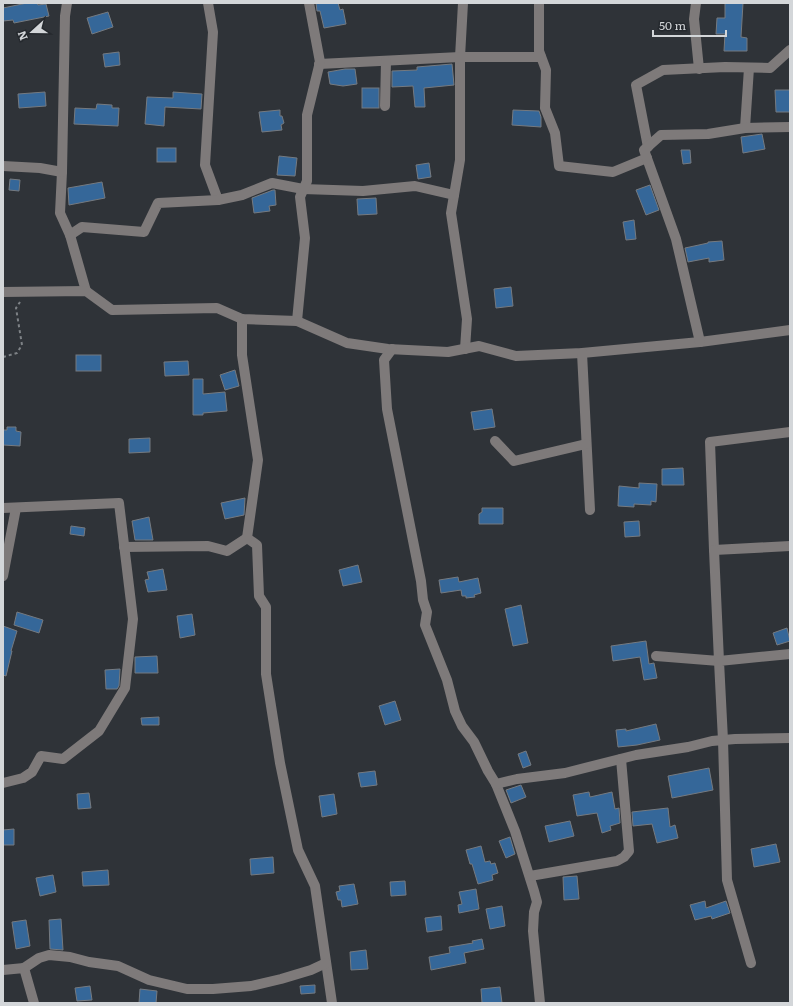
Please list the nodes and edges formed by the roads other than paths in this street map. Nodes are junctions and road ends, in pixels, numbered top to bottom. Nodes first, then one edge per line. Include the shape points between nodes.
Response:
1 (67, 3) edge
2 (208, 3) edge
3 (309, 3) edge
4 (463, 3) edge
5 (539, 3) edge
6 (696, 3) edge
7 (790, 50) edge
8 (460, 57) junction
9 (541, 57) junction
10 (386, 61) junction
11 (319, 64) junction
12 (749, 68) junction
13 (699, 69) junction
14 (384, 106) dead end
15 (790, 127) edge
16 (745, 128) junction
17 (648, 146) junction
18 (647, 158) junction
19 (3, 166) edge
20 (62, 172) junction
21 (303, 189) junction
22 (454, 195) junction
23 (218, 200) junction
24 (70, 235) junction
25 (86, 291) junction
26 (3, 292) edge
27 (242, 319) junction
28 (297, 321) junction
29 (790, 330) edge
30 (700, 342) junction
31 (392, 349) junction
32 (465, 349) junction
33 (582, 353) junction
34 (790, 432) edge
35 (494, 442) dead end
36 (586, 444) junction
37 (3, 508) edge
38 (16, 508) junction
39 (590, 510) dead end
40 (248, 538) junction
41 (790, 546) edge
42 (124, 547) junction
43 (714, 550) junction
44 (3, 576) edge
45 (790, 654) edge
46 (656, 656) dead end
47 (719, 661) junction
48 (790, 738) edge
49 (723, 740) junction
50 (621, 759) junction
51 (3, 783) edge
52 (496, 784) junction
53 (530, 876) junction
54 (326, 963) junction
55 (751, 963) dead end
56 (24, 968) junction
57 (3, 970) edge
58 (34, 1003) edge
59 (332, 1003) edge
60 (540, 1003) edge

1 - 20 street
2 - 23 street via 213,32 205,165
3 - 11 street
4 - 8 street
5 - 9 street
6 - 13 street via 694,19
7 - 12 street via 770,68
8 - 9 street
8 - 10 street
8 - 22 street via 460,160
9 - 18 street via 546,70 545,108 555,133 559,166 613,172
10 - 11 street
10 - 14 street
11 - 21 street via 307,115 307,181
12 - 13 street
12 - 16 street
13 - 17 street via 663,70 636,85
15 - 16 street
16 - 17 street via 708,134 661,134
17 - 18 street via 644,150
18 - 30 street via 676,239
19 - 20 street
20 - 24 street via 60,213
21 - 22 street via 363,191 415,186
21 - 23 street via 272,183 242,195
21 - 28 street via 300,196 306,238
22 - 32 street via 451,213 467,319
23 - 24 street via 158,203 144,232 82,227
24 - 25 street
25 - 26 street
25 - 27 street via 112,310 217,308
27 - 28 street
27 - 40 street via 242,355 258,460
28 - 31 street via 347,343
29 - 30 street
30 - 33 street
31 - 32 street via 448,352
31 - 52 street via 384,360 387,409 427,612 425,625 447,680 455,711
32 - 33 street via 478,346 516,356
33 - 36 street
34 - 43 street via 710,442
35 - 36 street via 514,461
36 - 39 street
37 - 38 street
38 - 42 street via 119,503
38 - 44 street
40 - 42 street via 226,551 208,546
40 - 54 street via 257,545 259,596 266,607 266,674 280,763 298,850 315,886
41 - 43 street
42 - 51 street via 132,619 125,688 99,731 64,759 41,756 32,772 23,778
43 - 47 street
45 - 47 street
46 - 47 street
47 - 49 street
48 - 49 street
49 - 50 street
49 - 55 street via 728,880
50 - 52 street
50 - 53 street via 629,851 617,862
52 - 53 street
53 - 60 street via 537,902 533,930
54 - 56 street via 274,981 213,989 186,989 149,980 118,966 70,957 49,955
54 - 59 street
56 - 57 street
56 - 58 street

